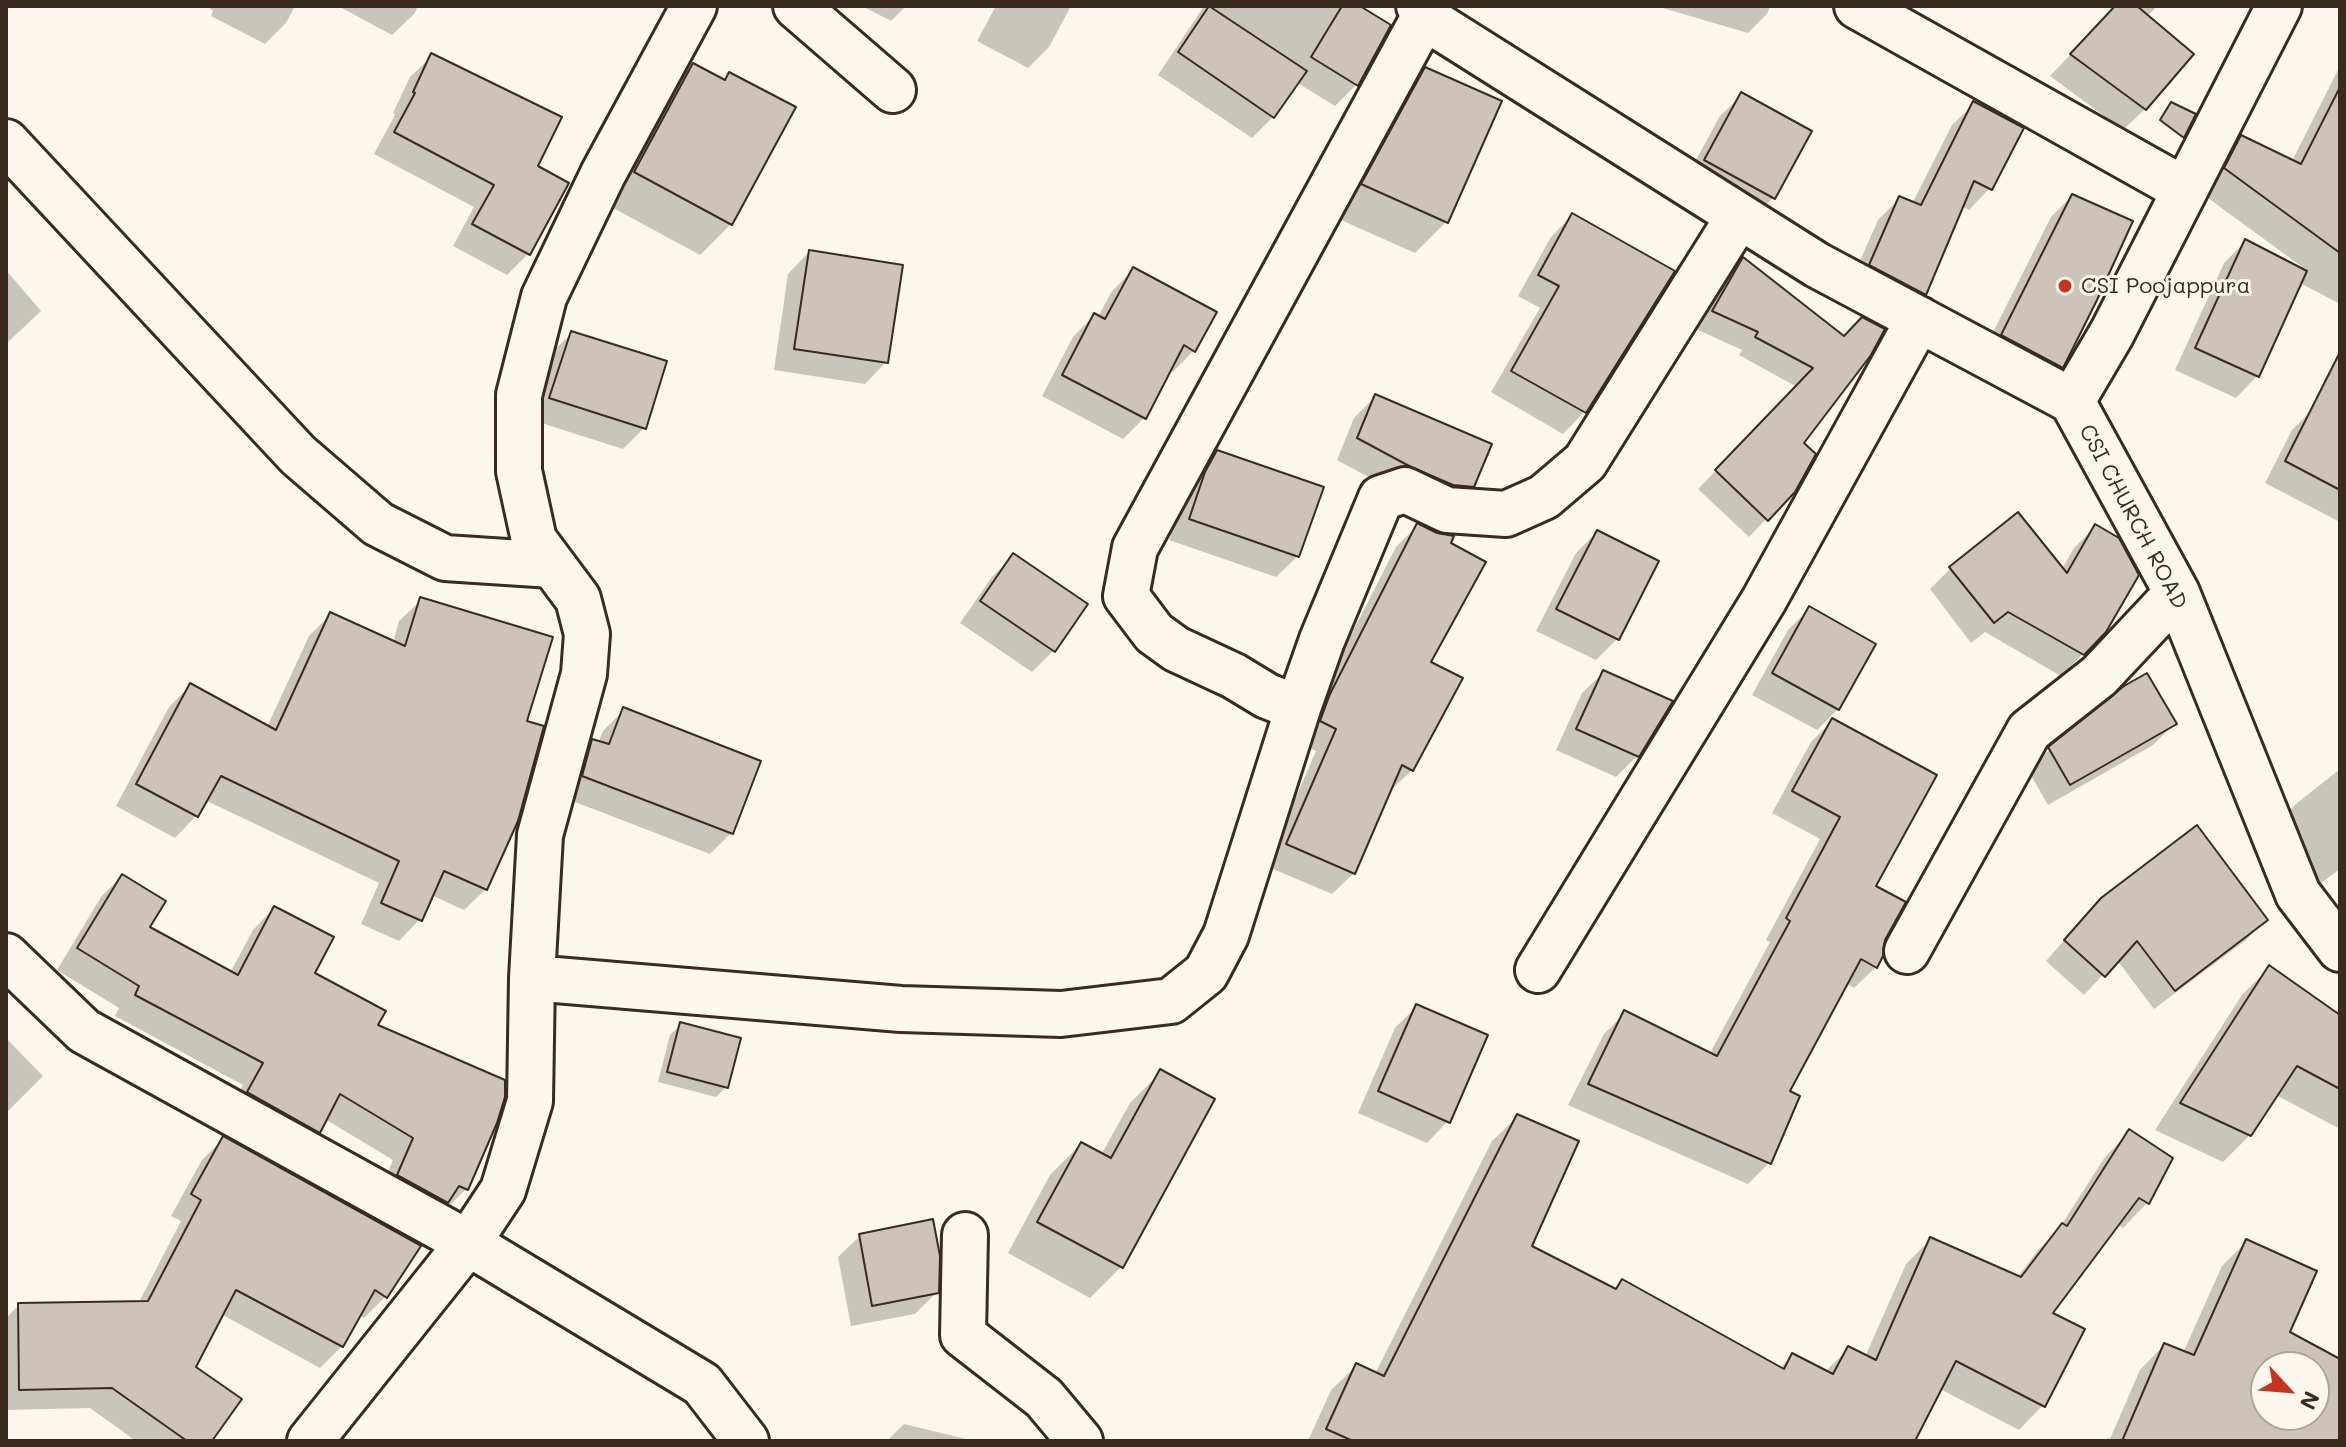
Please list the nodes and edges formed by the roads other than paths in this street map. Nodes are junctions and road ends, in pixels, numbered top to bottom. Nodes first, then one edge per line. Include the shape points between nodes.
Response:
1 (694, 6) edge
2 (796, 6) edge
3 (1857, 6) edge
4 (2279, 6) edge
5 (1422, 12) edge
6 (893, 90) dead end
7 (6, 142) edge
8 (2185, 190) junction
9 (1739, 216) junction
10 (1919, 319) junction
11 (2072, 401) junction
12 (552, 565) junction
13 (2177, 593) junction
14 (1298, 708) junction
15 (2340, 949) edge
16 (1907, 951) dead end
17 (6, 956) edge
18 (1538, 970) dead end
19 (532, 978) junction
20 (965, 1235) dead end
21 (468, 1243) junction
22 (310, 1441) edge
23 (746, 1441) edge
24 (1080, 1441) edge

1 - 12 street via 544,297 522,381 519,471 534,540
2 - 6 street
3 - 8 street
4 - 8 street, CSI CHURCH ROAD
5 - 9 street
5 - 14 street via 1135,548 1126,596 1154,633
7 - 12 street via 298,455 378,524 445,558
8 - 11 street, CSI CHURCH ROAD
9 - 10 street
9 - 14 street via 1585,462 1544,497 1506,514 1447,510 1405,490 1381,498
10 - 11 street
10 - 18 street via 1764,600
11 - 13 street, CSI CHURCH ROAD
12 - 19 street via 578,599 587,634 584,674 540,835
13 - 15 street, CSI CHURCH ROAD via 2298,894
13 - 16 street via 2099,676 2029,731
14 - 19 street via 1226,935 1206,973 1171,1001 1061,1014 915,1010
17 - 21 street via 84,1031
19 - 21 street via 530,1101 503,1190
20 - 24 street via 963,1335 1044,1398
21 - 22 street
21 - 23 street via 702,1384

